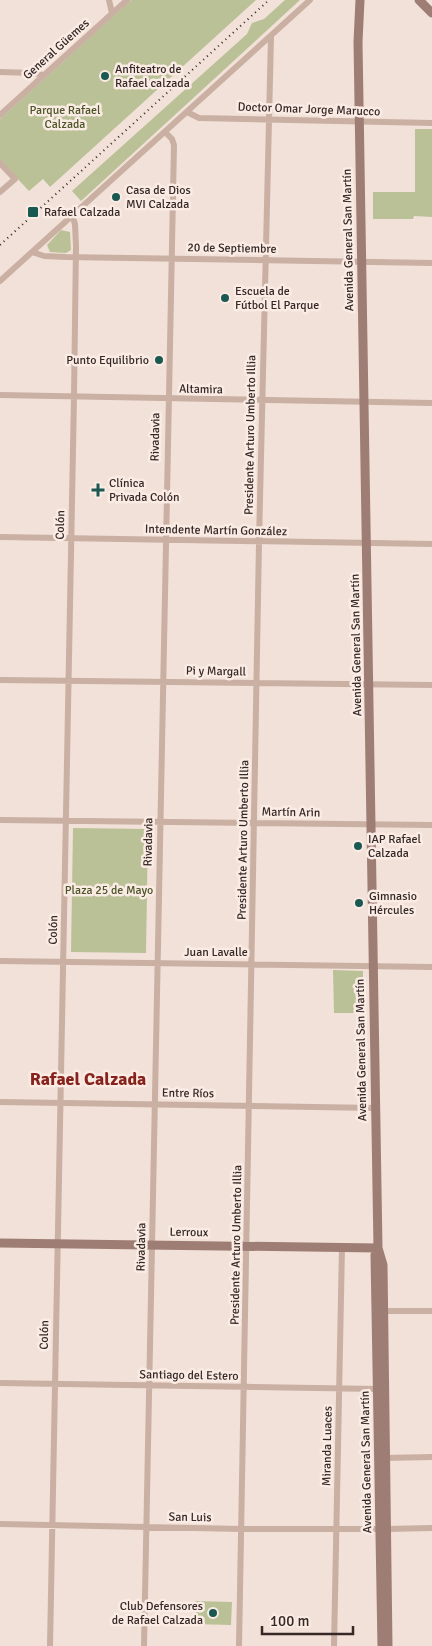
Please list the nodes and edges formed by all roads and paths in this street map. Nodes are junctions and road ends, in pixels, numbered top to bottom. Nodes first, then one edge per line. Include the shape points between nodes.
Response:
1 (109, 0) edge
2 (127, 0) edge
3 (310, 0) edge
4 (354, 0) edge
5 (360, 0) edge
6 (419, 0) edge
7 (112, 13) junction
8 (432, 13) edge
9 (271, 36) junction
10 (358, 42) junction
11 (0, 72) edge
12 (43, 75) junction
13 (1, 112) edge
14 (187, 112) junction
15 (269, 119) junction
16 (359, 122) junction
17 (432, 123) edge
18 (165, 132) junction
19 (0, 164) edge
20 (0, 192) edge
21 (72, 215) junction
22 (32, 252) junction
23 (76, 257) junction
24 (170, 258) junction
25 (266, 260) junction
26 (361, 262) junction
27 (432, 263) edge
28 (0, 281) edge
29 (0, 395) edge
30 (74, 397) junction
31 (167, 399) junction
32 (263, 401) junction
33 (364, 402) junction
34 (432, 403) edge
35 (0, 537) edge
36 (71, 540) junction
37 (165, 541) junction
38 (259, 542) junction
39 (432, 544) edge
40 (367, 545) junction
41 (0, 680) edge
42 (68, 681) junction
43 (162, 681) junction
44 (258, 682) junction
45 (369, 684) junction
46 (432, 685) edge
47 (0, 820) edge
48 (65, 822) junction
49 (160, 822) junction
50 (254, 823) junction
51 (371, 824) junction
52 (432, 825) edge
53 (0, 961) edge
54 (64, 962) junction
55 (157, 963) junction
56 (251, 964) junction
57 (372, 967) junction
58 (432, 967) edge
59 (0, 1102) edge
60 (59, 1103) junction
61 (154, 1104) junction
62 (249, 1105) junction
63 (375, 1108) junction
64 (0, 1242) edge
65 (56, 1244) junction
66 (152, 1244) junction
67 (247, 1246) junction
68 (342, 1247) junction
69 (378, 1248) junction
70 (432, 1311) edge
71 (384, 1312) junction
72 (0, 1383) edge
73 (54, 1384) junction
74 (149, 1385) junction
75 (245, 1387) junction
76 (340, 1389) junction
77 (377, 1389) junction
78 (432, 1457) edge
79 (382, 1458) junction
80 (0, 1524) edge
81 (52, 1525) junction
82 (148, 1527) junction
83 (336, 1528) junction
84 (432, 1528) edge
85 (242, 1529) junction
86 (383, 1529) junction
87 (50, 1646) edge
88 (144, 1646) edge
89 (239, 1646) edge
90 (334, 1646) edge
91 (382, 1646) edge
92 (388, 1646) edge

1 - 7 street
2 - 7 street, General Güemes
3 - 9 street
4 - 10 main road, Avenida General San Martín
5 - 10 main road, Avenida General San Martín
6 - 8 main road
7 - 12 street, General Güemes
9 - 14 street
9 - 15 street, Presidente Arturo Umberto Illia
10 - 16 main road, Avenida General San Martín
11 - 12 street
12 - 13 street, General Güemes
14 - 15 street, Doctor Omar Jorge Marucco via 199,118
14 - 18 street
15 - 16 street, Doctor Omar Jorge Marucco
15 - 25 street, Presidente Arturo Umberto Illia
16 - 17 street, Doctor Omar Jorge Marucco
16 - 26 main road, Avenida General San Martín
18 - 21 street
18 - 24 street, Rivadavia via 174,145
19 - 20 street via 15,179
21 - 22 street
21 - 23 street, Colón
22 - 23 street, 20 de Septiembre via 44,256
22 - 28 street
23 - 24 street, 20 de Septiembre
23 - 30 street, Colón
24 - 25 street, 20 de Septiembre
24 - 31 street, Rivadavia
25 - 26 street, 20 de Septiembre
25 - 32 street, Presidente Arturo Umberto Illia
26 - 27 street, 20 de Septiembre
26 - 33 main road, Avenida General San Martín
29 - 30 street, Altamira
30 - 31 street, Altamira
30 - 36 street, Colón
31 - 32 street, Altamira
31 - 37 street, Rivadavia
32 - 33 street, Altamira
32 - 38 street, Presidente Arturo Umberto Illia
33 - 34 street, Altamira
33 - 40 main road, Avenida General San Martín
35 - 36 street, Intendente Martín González
36 - 37 street, Intendente Martín González
36 - 42 street, Colón
37 - 38 street, Intendente Martín González
37 - 43 street, Rivadavia
38 - 40 street, Intendente Martín González
38 - 44 street, Presidente Arturo Umberto Illia
39 - 40 street, Intendente Martín González
40 - 45 main road, Avenida General San Martín
41 - 42 street, Pi y Margall
42 - 43 street, Pi y Margall
42 - 48 street, Colón
43 - 44 street, Pi y Margall
43 - 49 street, Rivadavia
44 - 45 street, Pi y Margall
44 - 50 street, Presidente Arturo Umberto Illia
45 - 46 street, Pi y Margall
45 - 51 main road, Avenida General San Martín
47 - 48 street, Martín Arin
48 - 49 street, Martín Arin
48 - 54 street, Colón
49 - 50 street, Martín Arin
49 - 55 street, Rivadavia
50 - 51 street, Martín Arin
50 - 56 street, Presidente Arturo Umberto Illia
51 - 52 street, Martín Arin
51 - 57 main road, Avenida General San Martín
53 - 54 street, Juan Lavalle
54 - 55 street, Juan Lavalle
54 - 60 street, Colón
55 - 56 street, Juan Lavalle
55 - 61 street, Rivadavia
56 - 57 street, Juan Lavalle
56 - 62 street, Presidente Arturo Umberto Illia
57 - 58 street, Juan Lavalle
57 - 63 main road, Avenida General San Martín
59 - 60 street, Entre Ríos
60 - 61 street, Entre Ríos
60 - 65 street, Colón
61 - 62 street, Entre Ríos
61 - 66 street, Rivadavia
62 - 63 street, Entre Ríos
62 - 67 street, Presidente Arturo Umberto Illia
63 - 69 main road, Avenida General San Martín
64 - 65 main road, Lerroux
65 - 66 main road, Lerroux
65 - 73 street, Colón
66 - 67 main road, Lerroux
66 - 74 street, Rivadavia
67 - 68 main road, Lerroux
67 - 75 street, Presidente Arturo Umberto Illia
68 - 69 main road, Lerroux
68 - 76 street, Miranda Luaces
69 - 71 main road, Avenida General San Martín via 382,1260
69 - 77 main road, Avenida General San Martín via 375,1255
70 - 71 street
71 - 79 main road, Avenida General San Martín
72 - 73 street, Santiago del Estero
73 - 74 street, Santiago del Estero
73 - 81 street, Colón
74 - 75 street, Santiago del Estero
74 - 82 street, Rivadavia
75 - 76 street, Santiago del Estero
75 - 85 street, Presidente Arturo Umberto Illia
76 - 77 street, Santiago del Estero
76 - 83 street, Miranda Luaces
77 - 79 main road, Avenida General San Martín
78 - 79 street
79 - 86 main road, Avenida General San Martín
80 - 81 street, San Luis
81 - 82 street, San Luis
81 - 87 street, Colón
82 - 85 street, San Luis
82 - 88 street, Rivadavia
83 - 85 street, San Luis
83 - 86 street, San Luis
83 - 90 street, Miranda Luaces
84 - 86 street, San Luis
85 - 89 street, Presidente Arturo Umberto Illia
86 - 91 main road, Avenida General San Martín
86 - 92 main road, Avenida General San Martín

